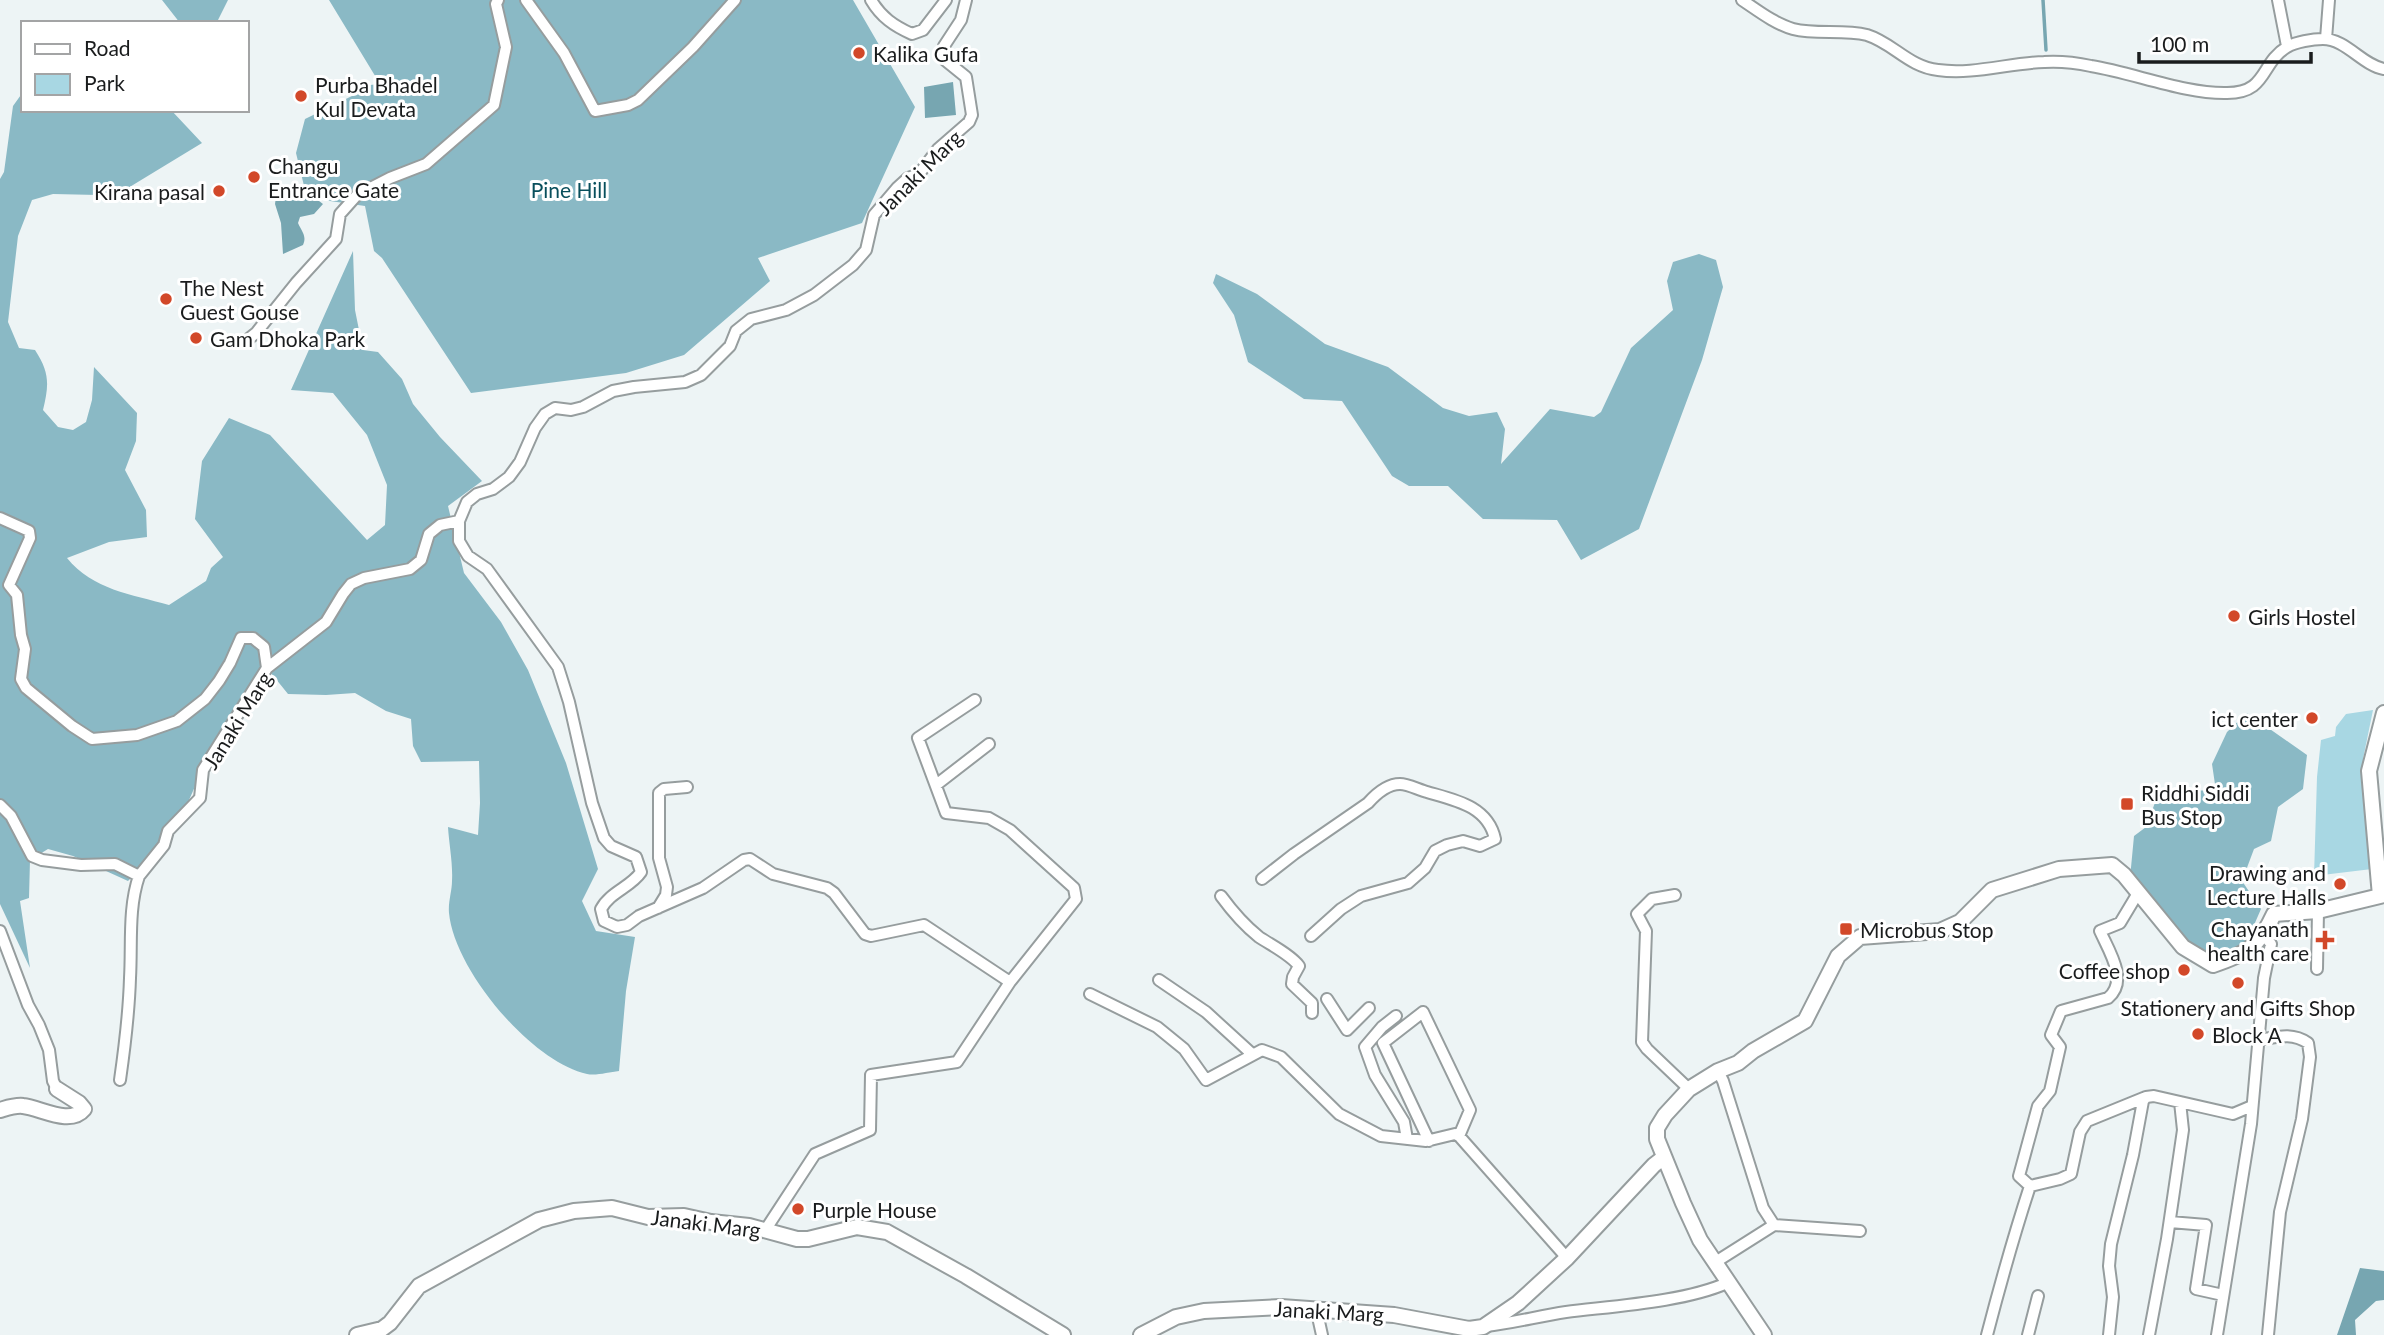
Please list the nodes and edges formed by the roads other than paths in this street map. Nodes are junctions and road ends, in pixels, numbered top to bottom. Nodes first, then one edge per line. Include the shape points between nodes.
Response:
1 (498, 0) edge
2 (526, 0) edge
3 (735, 0) edge
4 (871, 0) edge
5 (946, 0) edge
6 (966, 0) edge
7 (1742, 0) edge
8 (2278, 0) edge
9 (2329, 0) edge
10 (2326, 39) junction
11 (2287, 46) junction
12 (2384, 69) edge
13 (246, 341) dead end
14 (0, 518) edge
15 (459, 521) junction
16 (267, 668) junction
17 (975, 700) dead end
18 (2384, 713) edge
19 (989, 744) dead end
20 (936, 785) junction
21 (687, 786) dead end
22 (0, 805) edge
23 (139, 876) junction
24 (1262, 880) dead end
25 (2138, 892) junction
26 (1675, 895) dead end
27 (2382, 895) edge
28 (1222, 896) dead end
29 (657, 909) junction
30 (2318, 911) junction
31 (0, 931) edge
32 (2264, 935) junction
33 (1311, 936) dead end
34 (2317, 969) dead end
35 (1159, 980) dead end
36 (1010, 982) junction
37 (1090, 994) dead end
38 (1327, 999) dead end
39 (1369, 1008) dead end
40 (1312, 1013) dead end
41 (1396, 1016) dead end
42 (2259, 1040) junction
43 (1252, 1054) junction
44 (1718, 1071) junction
45 (120, 1080) dead end
46 (57, 1089) joint
47 (1689, 1089) junction
48 (2146, 1097) junction
49 (2180, 1102) junction
50 (2252, 1106) junction
51 (0, 1110) edge
52 (1459, 1136) junction
53 (1407, 1139) junction
54 (1429, 1140) junction
55 (1663, 1158) junction
56 (2030, 1186) junction
57 (2170, 1222) junction
58 (1773, 1225) junction
59 (766, 1229) junction
60 (1860, 1231) dead end
61 (1567, 1258) junction
62 (1714, 1263) junction
63 (1727, 1283) junction
64 (2223, 1295) junction
65 (2038, 1296) dead end
66 (1316, 1308) junction
67 (1483, 1327) junction
68 (357, 1335) edge
69 (1063, 1335) edge
70 (1141, 1335) edge
71 (1322, 1335) edge
72 (1764, 1335) edge
73 (1987, 1335) edge
74 (2028, 1335) edge
75 (2109, 1335) edge
76 (2149, 1335) edge
77 (2217, 1335) edge
78 (2268, 1335) edge

1 - 13 street via 506,47 494,105 426,164 357,195 340,214 336,239
2 - 3 street via 564,53 595,111 638,100
4 - 5 street via 893,26 912,34 923,30
6 - 15 street, Janaki Marg via 961,20 943,46 945,60 966,77 972,114 969,122 874,215 866,250 853,265 786,310 751,319 701,375 685,382 613,391 571,410 555,408 545,414 514,470 493,489 467,502
7 - 11 street via 1792,29 1865,35 1914,64 1938,71 2045,62 2091,65 2185,88 2227,93 2249,90 2259,83
8 - 11 street
9 - 10 street
10 - 11 street
10 - 12 street
14 - 16 street via 29,531 30,538 9,585 17,595 25,649 21,679 37,698 92,738 137,735 177,721 219,681 240,638 253,638 264,648
15 - 16 street, Janaki Marg via 440,525 429,534 421,560 410,569 351,584 326,622
15 - 29 street via 459,541 468,556 487,569 558,667 604,838 640,863 637,878 604,902 601,915 617,927
16 - 23 street, Janaki Marg via 203,770 200,799 168,831 164,845
17 - 20 street via 918,738
18 - 27 street via 2369,771
19 - 20 street
20 - 36 street via 946,813 989,818 1010,830 1074,888 1076,899
21 - 29 street via 659,793 659,858 667,887
22 - 23 street via 32,856 64,864 115,864
23 - 45 street via 132,909 128,1016
24 - 33 street via 1377,792 1400,784 1468,804 1493,828 1495,839 1480,846 1463,841 1435,851 1408,883 1361,896
25 - 32 street via 2183,947 2213,965 2240,956
25 - 44 street via 2112,864 2059,869 1992,890 1960,922 1940,931 1860,937 1838,956 1805,1021
25 - 56 street via 2120,923 2100,931 2118,973 2114,994 2061,1010 2051,1035 2060,1048 2050,1091 2038,1106 2019,1176
26 - 47 street via 1652,899 1637,914 1646,931 1642,1042
27 - 30 street
28 - 40 street via 1245,925 1299,966 1292,984 1312,1003
29 - 36 street via 750,859 773,874 827,888 865,934 924,925
30 - 32 street via 2274,914
30 - 34 street
31 - 46 street via 49,1050
32 - 42 street via 2271,944
35 - 43 street via 1206,1012
36 - 59 street via 957,1062 871,1075 870,1130 816,1154
37 - 43 street via 1157,1027 1184,1049 1206,1080
38 - 39 street via 1348,1030
41 - 53 street via 1365,1047 1375,1075 1404,1122
42 - 50 street
42 - 78 street via 2288,1035 2300,1038 2308,1043 2310,1057 2302,1119 2280,1212
43 - 53 street via 1262,1050 1281,1057 1339,1114 1381,1136
44 - 47 street
44 - 58 street via 1763,1208
46 - 51 street via 79,1103 83,1109 79,1114 68,1117 19,1105
47 - 55 street via 1657,1128
48 - 49 street
48 - 56 street via 2087,1121 2080,1132 2071,1174
48 - 75 street via 2111,1244
49 - 50 street via 2233,1114
49 - 57 street via 2183,1130
50 - 64 street
52 - 54 street via 1455,1133
52 - 54 street via 1470,1110 1423,1012 1382,1043
52 - 61 street
53 - 54 street
55 - 61 street
55 - 62 street
56 - 73 street
57 - 64 street via 2206,1226 2196,1289
57 - 76 street
58 - 60 street
58 - 62 street
59 - 68 street, Janaki Marg via 684,1216 648,1217 612,1208 557,1214 419,1286 390,1323
59 - 69 street, Janaki Marg via 797,1240 857,1227 887,1232
61 - 67 street via 1518,1303
62 - 63 street
63 - 67 street via 1660,1299
63 - 72 street
64 - 77 street
65 - 74 street
66 - 67 street, Janaki Marg via 1394,1315 1469,1329
66 - 70 street, Janaki Marg via 1204,1311 1176,1317
66 - 71 street

